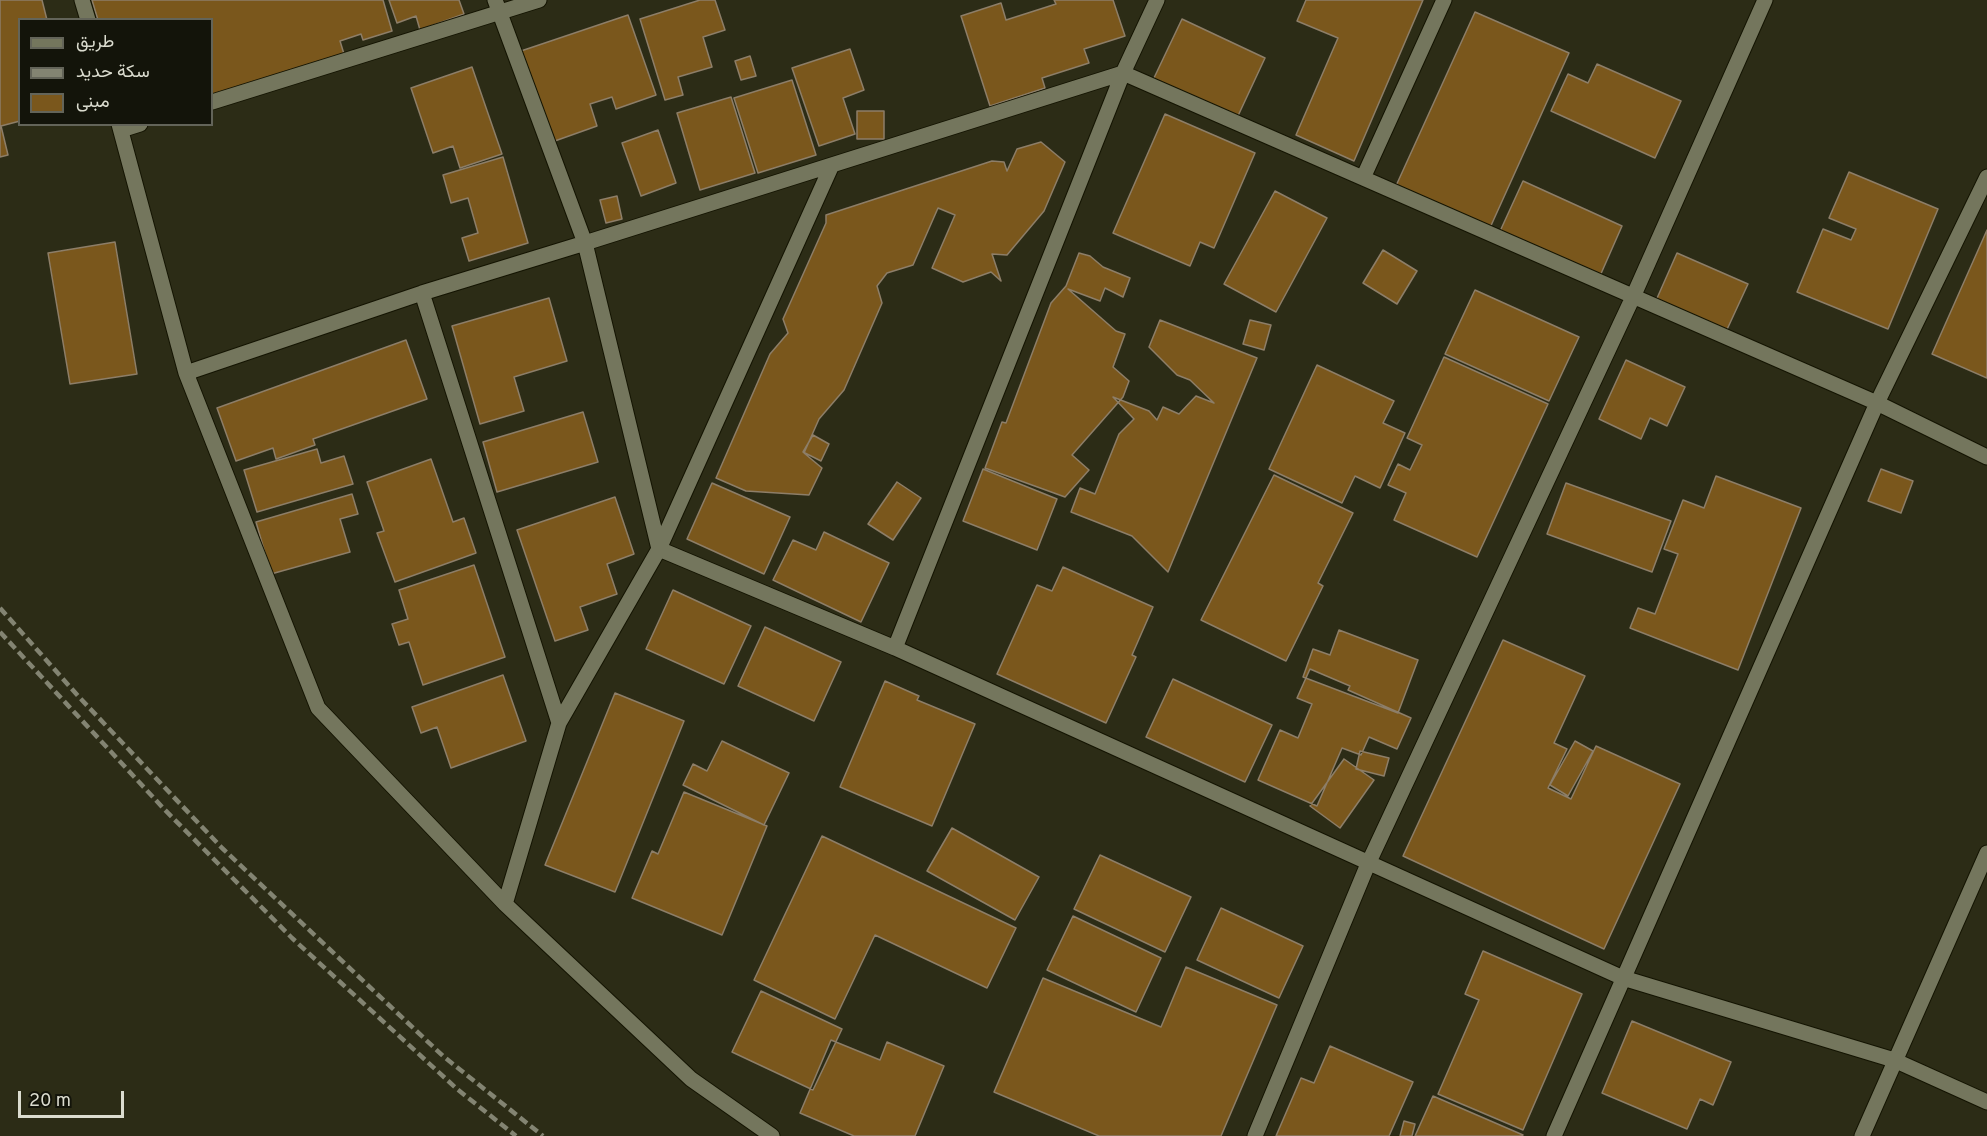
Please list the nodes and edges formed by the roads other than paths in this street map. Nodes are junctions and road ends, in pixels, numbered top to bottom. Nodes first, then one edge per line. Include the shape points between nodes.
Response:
1 (82, 0) edge
2 (539, 0) edge
3 (1157, 0) edge
4 (1444, 0) edge
5 (1765, 0) edge
6 (497, 6) edge
7 (87, 18) edge
8 (1123, 73) junction
9 (213, 102) edge
10 (120, 127) edge
11 (832, 165) junction
12 (1987, 177) edge
13 (1363, 178) junction
14 (585, 243) junction
15 (422, 294) junction
16 (1634, 297) junction
17 (186, 373) junction
18 (1877, 403) junction
19 (1987, 457) edge
20 (659, 549) junction
21 (895, 648) junction
22 (559, 723) junction
23 (1987, 853) edge
24 (1368, 864) junction
25 (505, 904) junction
26 (1623, 978) junction
27 (1894, 1060) junction
28 (1987, 1102) edge
29 (772, 1136) edge
30 (1255, 1136) edge
31 (1554, 1136) edge
32 (1862, 1136) edge

1 - 7 street
2 - 6 street
3 - 8 street
4 - 13 street
5 - 16 street
6 - 9 street
6 - 14 street
8 - 11 street
8 - 13 street
8 - 21 street
10 - 17 street
11 - 14 street
11 - 20 street
12 - 18 street
13 - 16 street
14 - 15 street
14 - 20 street
15 - 17 street
15 - 22 street
16 - 18 street
16 - 24 street
17 - 25 street via 318,708
18 - 19 street
18 - 26 street
20 - 21 street
20 - 22 street
21 - 24 street
22 - 25 street
23 - 27 street
24 - 26 street
24 - 30 street
25 - 29 street via 691,1079
26 - 27 street
26 - 31 street
27 - 28 street
27 - 32 street

